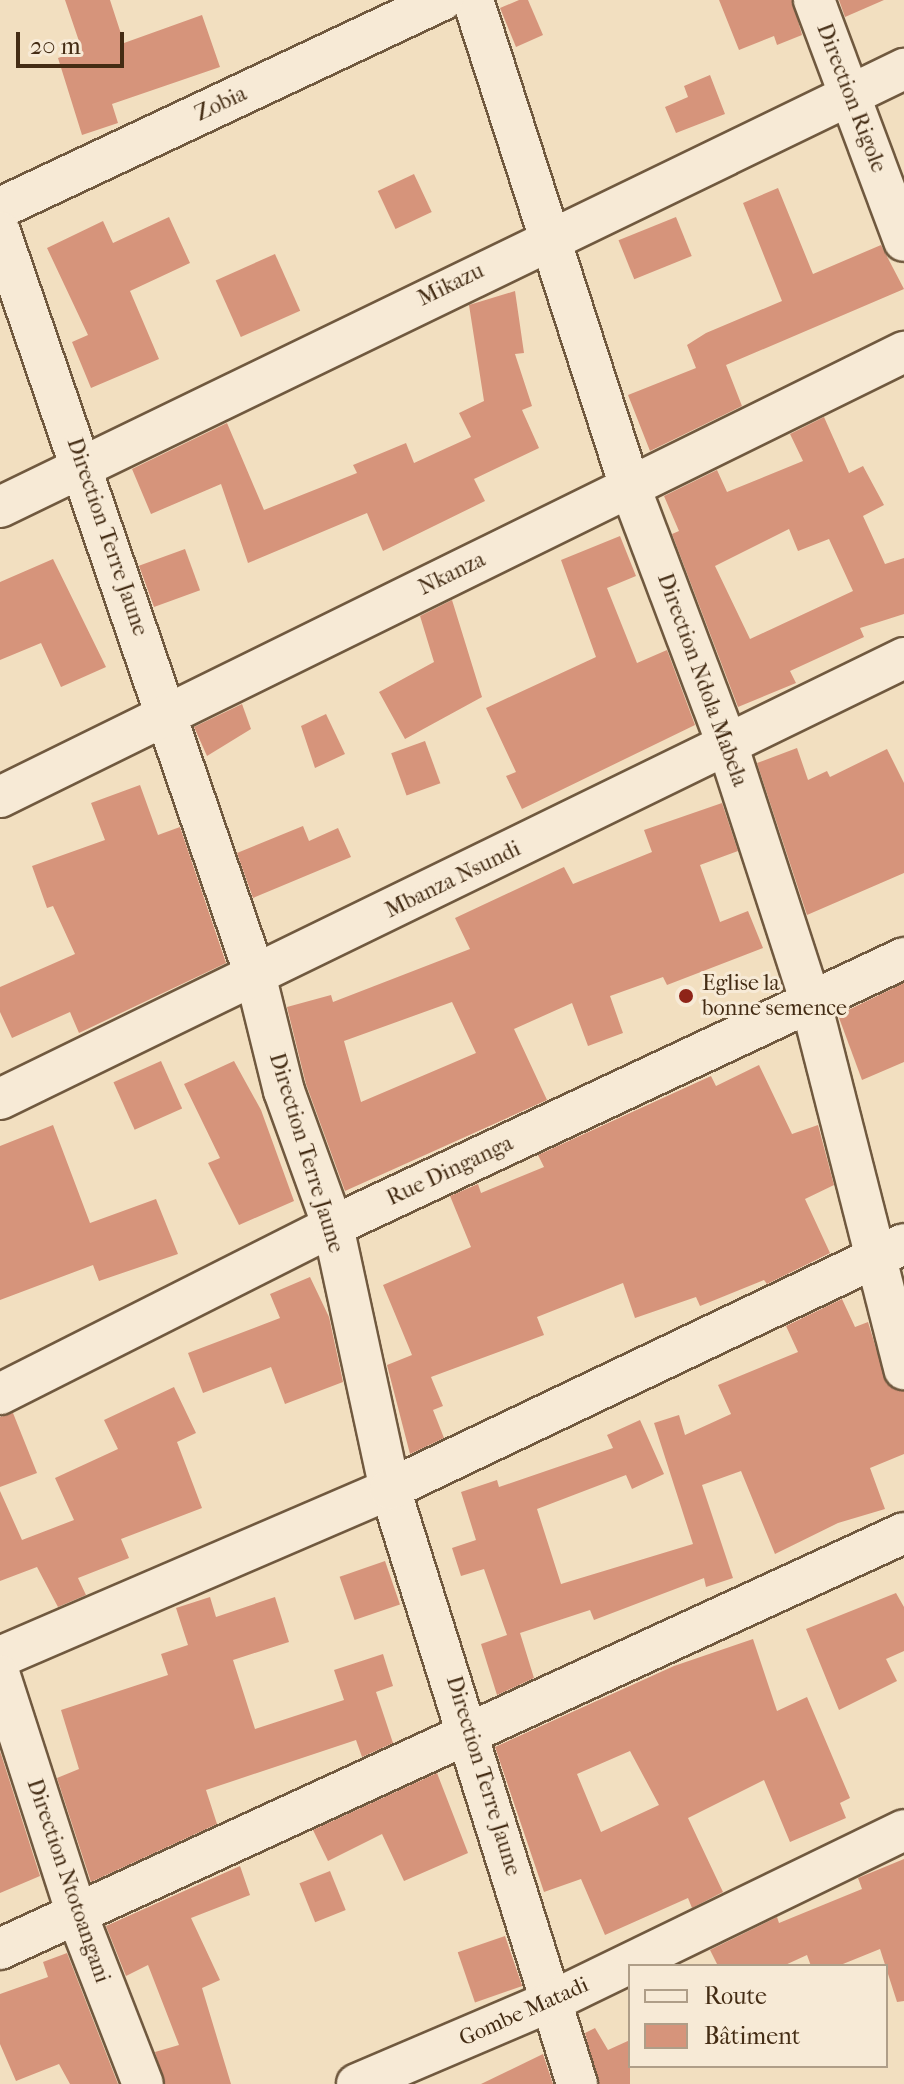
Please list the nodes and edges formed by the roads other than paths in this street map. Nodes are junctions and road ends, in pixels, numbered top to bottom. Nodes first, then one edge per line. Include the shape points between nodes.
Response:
1 (443, 0) edge
2 (473, 0) edge
3 (814, 0) edge
4 (904, 69) edge
5 (851, 96) junction
6 (0, 208) edge
7 (0, 232) edge
8 (553, 235) junction
9 (904, 241) edge
10 (904, 352) edge
11 (84, 466) junction
12 (630, 487) junction
13 (0, 507) edge
14 (904, 658) edge
15 (166, 713) junction
16 (727, 744) junction
17 (0, 797) edge
18 (904, 958) edge
19 (256, 978) junction
20 (811, 1003) junction
21 (0, 1099) edge
22 (333, 1226) junction
23 (890, 1251) edge
24 (904, 1369) edge
25 (0, 1394) edge
26 (390, 1489) junction
27 (904, 1533) edge
28 (0, 1657) edge
29 (0, 1676) edge
30 (469, 1730) junction
31 (904, 1830) edge
32 (77, 1915) junction
33 (0, 1949) edge
34 (628, 1964) edge
35 (628, 1964) edge
36 (552, 2001) junction
37 (143, 2084) edge
38 (357, 2084) edge
39 (577, 2084) edge

1 - 6 street, Zobia
2 - 8 street, Direction Ndola Mabela
3 - 5 street, Direction Rigole
4 - 5 street, Mikazu
5 - 8 street, Mikazu
5 - 9 street, Direction Rigole
7 - 11 street, Direction Terre Jaune
8 - 11 street, Mikazu
8 - 12 street, Direction Ndola Mabela
10 - 12 street, Nkanza
11 - 13 street, Mikazu
11 - 15 street, Direction Terre Jaune
12 - 15 street, Nkanza
12 - 16 street, Direction Ndola Mabela
14 - 16 street, Mbanza Nsundi
15 - 17 street, Nkanza
15 - 19 street, Direction Terre Jaune
16 - 19 street, Mbanza Nsundi
16 - 20 street, Direction Ndola Mabela
18 - 20 street, Rue Dinganga
19 - 21 street, Mbanza Nsundi
19 - 22 street, Direction Terre Jaune via 284,1091
20 - 22 street, Rue Dinganga
20 - 23 street, Direction Ndola Mabela
22 - 25 street, Rue Dinganga
22 - 26 street, Direction Terre Jaune
23 - 24 street, Direction Ndola Mabela
23 - 26 street
26 - 28 street
26 - 30 street, Direction Terre Jaune
27 - 30 street
29 - 32 street, Direction Ntotoangani
30 - 32 street
30 - 36 street, Direction Terre Jaune
31 - 34 street, Gombe Matadi
32 - 33 street
32 - 37 street, Direction Ntotoangani
35 - 36 street, Gombe Matadi
36 - 38 street, Gombe Matadi
36 - 39 street, Direction Terre Jaune

